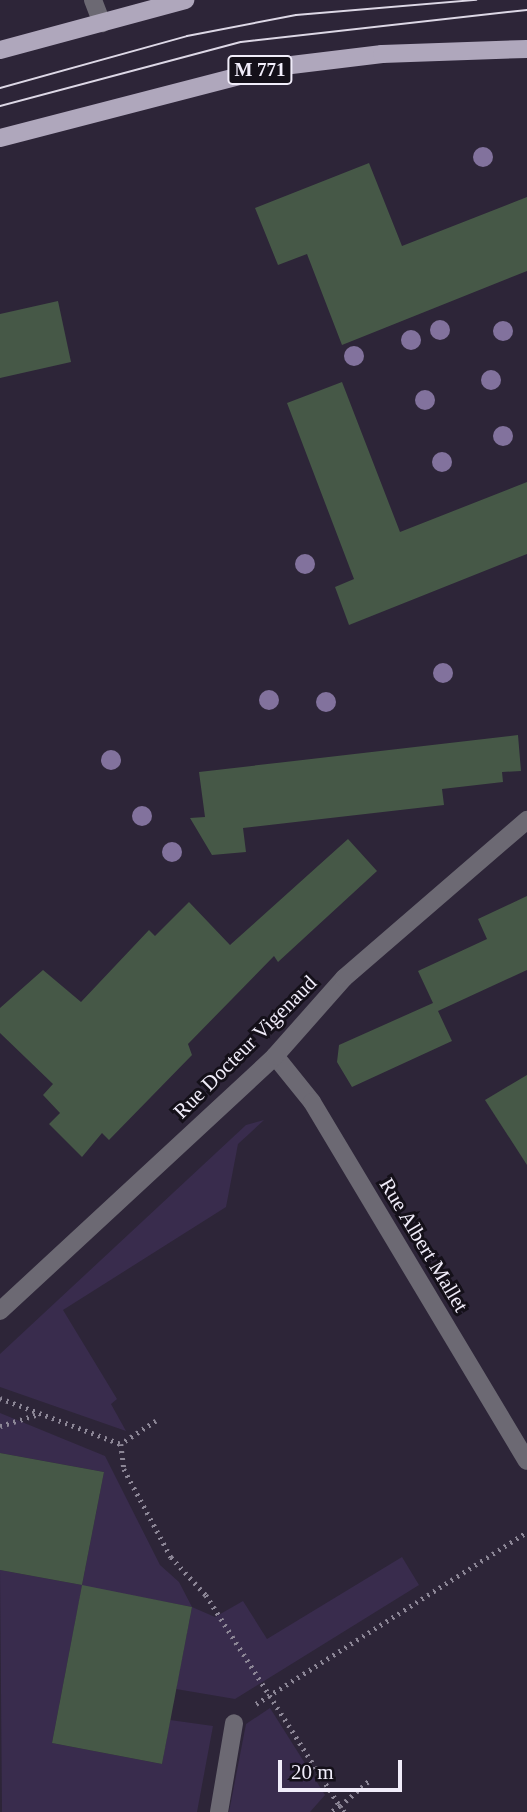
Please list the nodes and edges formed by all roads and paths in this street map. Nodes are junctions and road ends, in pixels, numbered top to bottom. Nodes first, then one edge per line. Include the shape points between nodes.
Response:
1 (93, 0) edge
2 (185, 0) edge
3 (102, 23) junction
4 (527, 49) edge
5 (0, 50) edge
6 (0, 138) edge
7 (527, 820) edge
8 (275, 1056) junction
9 (0, 1311) edge
10 (0, 1398) edge
11 (39, 1413) junction
12 (156, 1421) dead end
13 (0, 1426) edge
14 (121, 1444) junction
15 (527, 1461) edge
16 (527, 1532) edge
17 (268, 1693) junction
18 (234, 1723) joint
19 (370, 1780) dead end
20 (340, 1806) junction
21 (219, 1812) edge
22 (332, 1812) edge
23 (344, 1812) edge

1 - 3 street
2 - 3 main road
3 - 5 main road
4 - 6 main road, M 771 via 382,54 275,67
7 - 8 street, Rue Docteur Vigenaud via 344,978
8 - 9 street, Rue Docteur Vigenaud
8 - 15 street, Rue Albert Mallet via 312,1102
10 - 11 path
11 - 13 path
11 - 14 path
12 - 14 path
14 - 17 path via 124,1469 171,1558 206,1595
16 - 17 path
17 - 18 path
17 - 20 path
18 - 21 street
19 - 20 path
20 - 22 path
20 - 23 path

